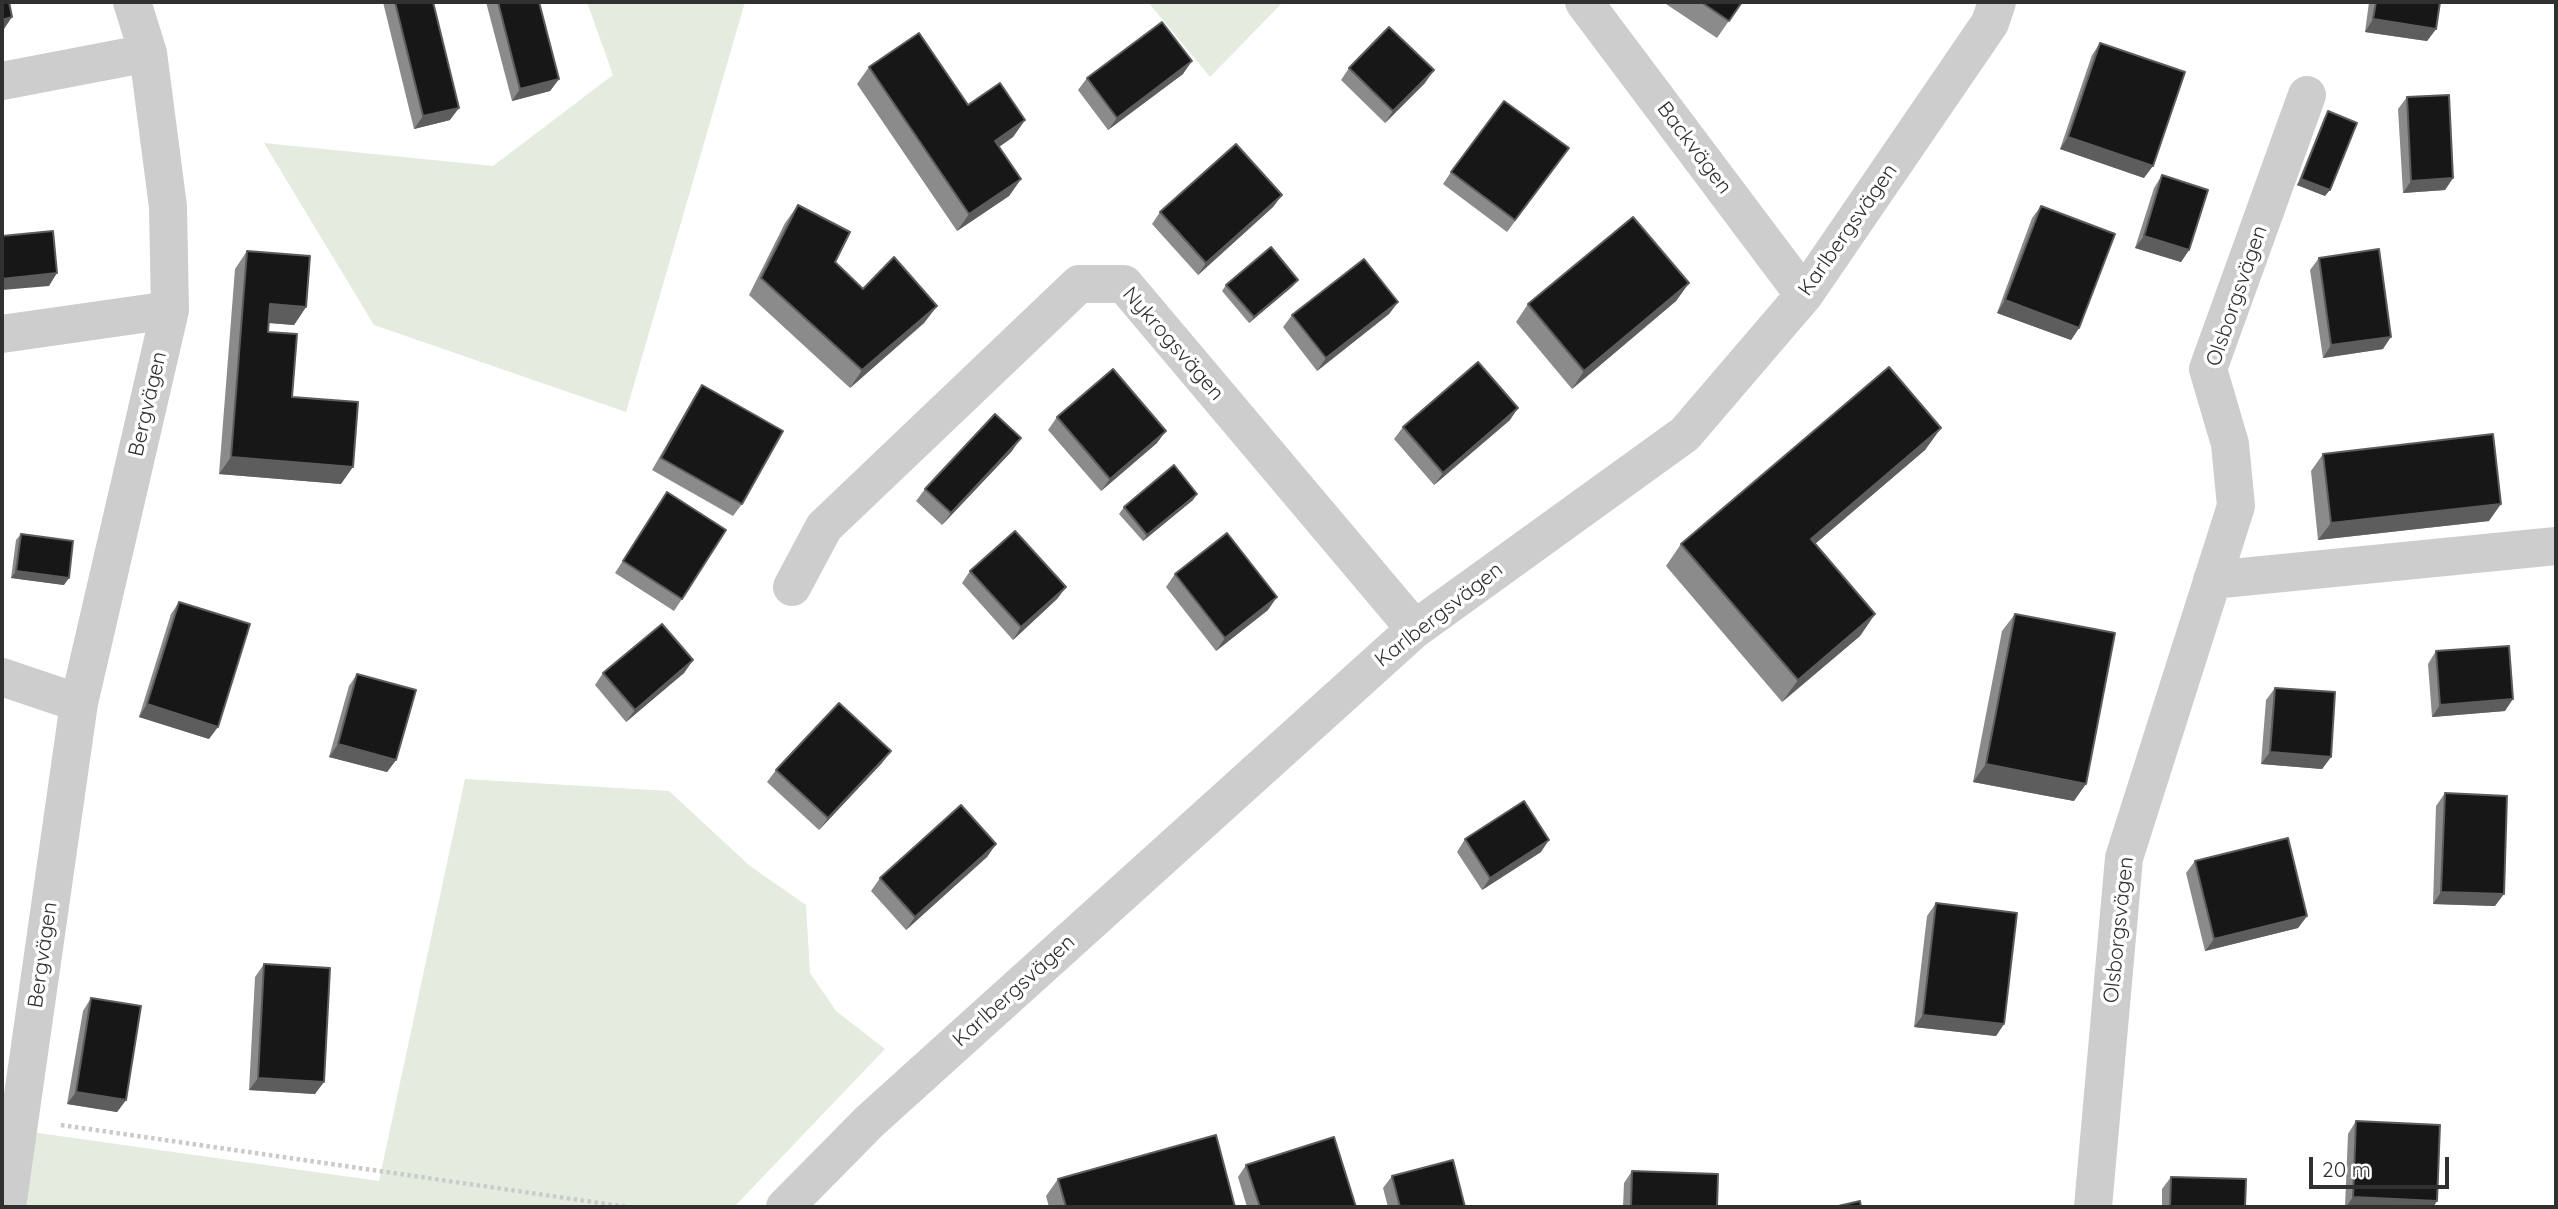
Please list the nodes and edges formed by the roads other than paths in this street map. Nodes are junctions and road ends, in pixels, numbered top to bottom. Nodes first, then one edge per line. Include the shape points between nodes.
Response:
1 (132, 2) edge
2 (1584, 2) edge
3 (1997, 2) edge
4 (148, 53) junction
5 (2, 81) edge
6 (2307, 96) dead end
7 (1804, 295) junction
8 (170, 310) junction
9 (2, 334) edge
10 (2556, 546) edge
11 (2212, 580) junction
12 (792, 587) dead end
13 (1415, 629) junction
14 (2, 677) edge
15 (79, 703) junction
16 (7, 1207) edge
17 (785, 1207) edge
18 (2093, 1207) edge

1 - 4 street, Bergvägen
2 - 7 street, Backvägen
3 - 7 street, Karlbergsvägen via 1990,23
4 - 5 street
4 - 8 street, Bergvägen via 168,207
6 - 11 street, Olsborgsvägen via 2208,369 2230,444 2236,506
7 - 13 street, Karlbergsvägen via 1685,434
8 - 9 street
8 - 15 street, Bergvägen
10 - 11 street
11 - 18 street, Olsborgsvägen via 2124,858
12 - 13 street, Nykrogsvägen via 824,527 1079,284 1124,284
13 - 17 street, Karlbergsvägen via 870,1121
14 - 15 street
15 - 16 street, Bergvägen

